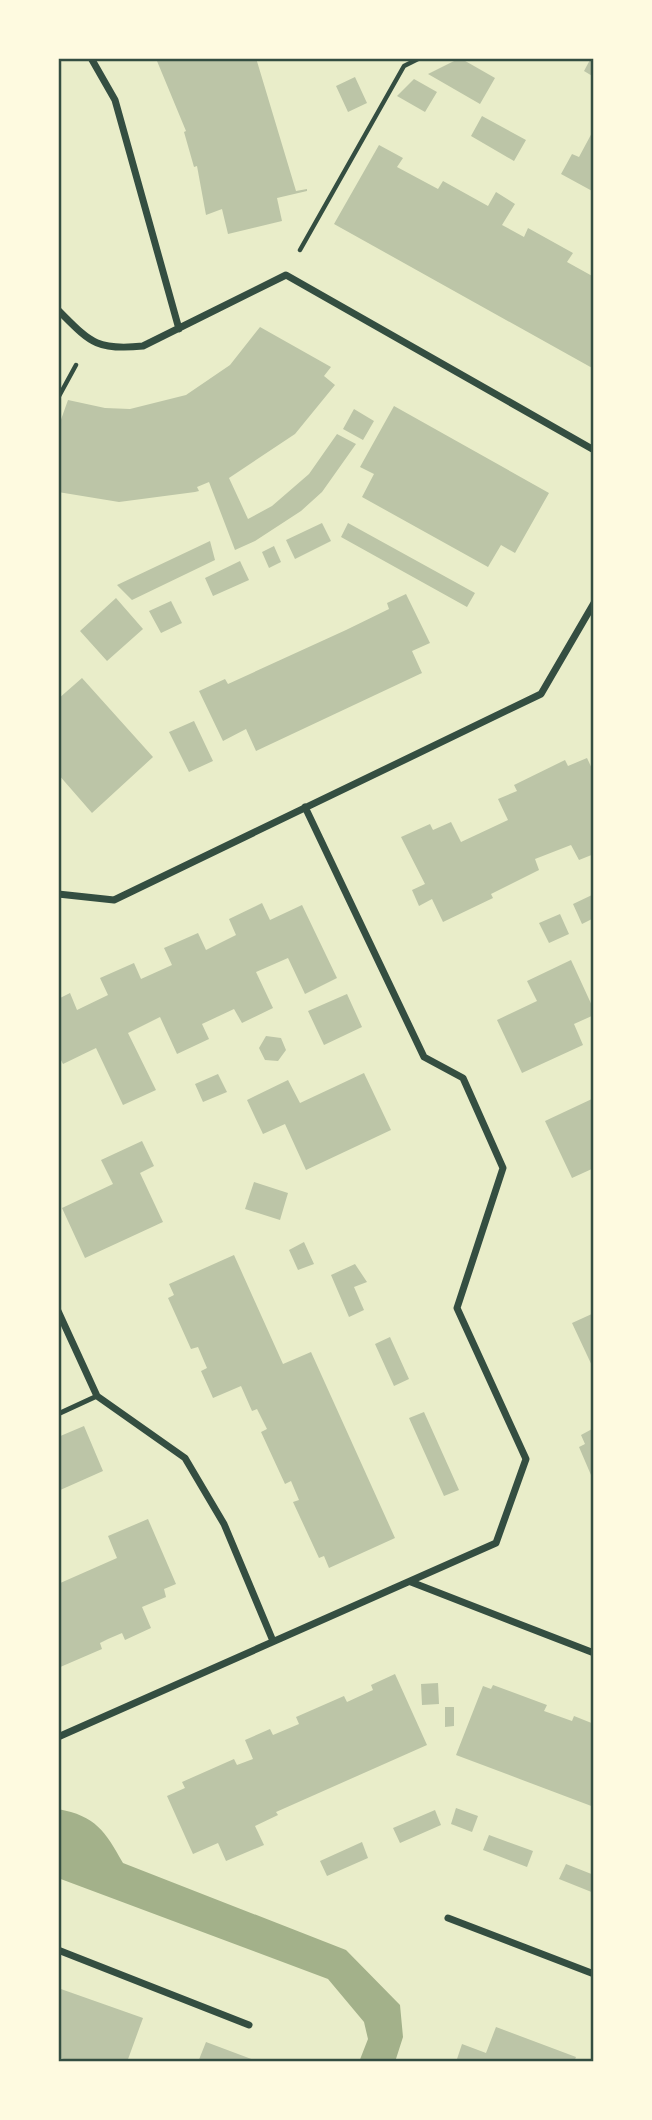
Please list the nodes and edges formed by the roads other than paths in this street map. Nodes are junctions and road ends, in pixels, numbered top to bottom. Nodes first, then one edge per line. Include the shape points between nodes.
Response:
1 (91, 58) edge
2 (58, 310) edge
3 (179, 329) junction
4 (594, 450) edge
5 (594, 603) edge
6 (305, 807) junction
7 (58, 894) edge
8 (58, 1311) edge
9 (97, 1396) junction
10 (58, 1414) edge
11 (411, 1582) junction
12 (273, 1641) junction
13 (594, 1653) edge
14 (58, 1737) edge
15 (448, 1917) dead end
16 (58, 1950) edge
17 (594, 1974) edge
18 (249, 2025) dead end

1 - 3 street via 115,100
2 - 3 street via 90,342 119,348 144,346
3 - 4 street via 286,275
5 - 6 street via 541,694
6 - 7 street via 114,900
6 - 11 street via 424,1057 463,1078 503,1168 457,1308 526,1459 496,1543
8 - 9 street
9 - 10 lane
9 - 12 street via 185,1458 224,1524
11 - 12 street
11 - 13 street
12 - 14 street
15 - 17 street
16 - 18 street

